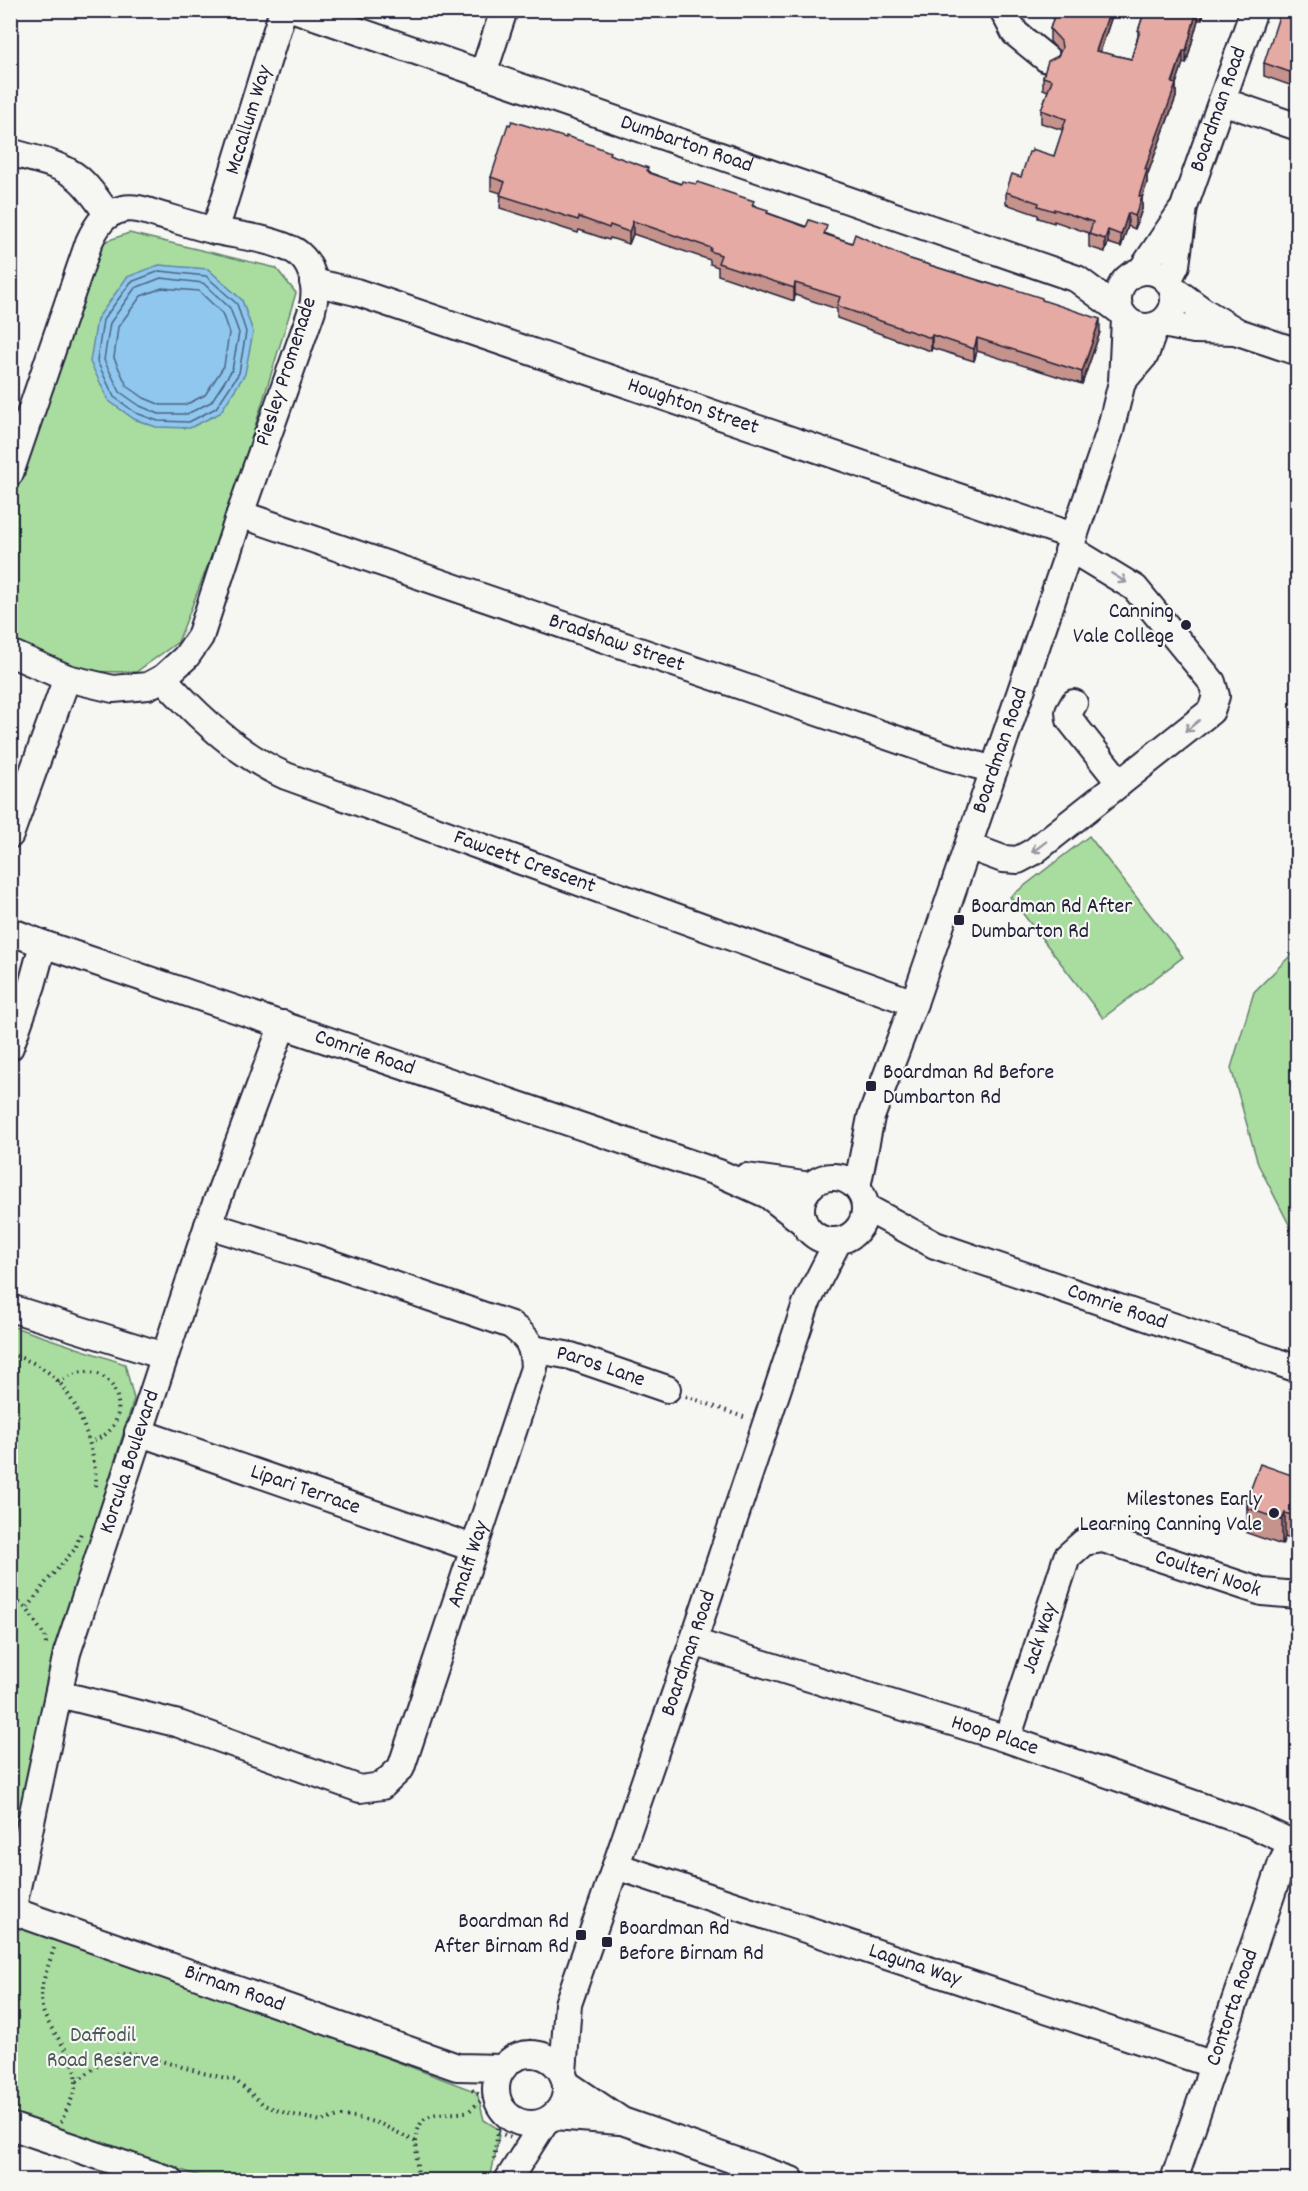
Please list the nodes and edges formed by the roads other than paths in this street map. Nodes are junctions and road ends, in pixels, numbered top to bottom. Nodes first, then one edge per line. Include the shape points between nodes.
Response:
1 (283, 10) edge
2 (297, 10) edge
3 (504, 10) edge
4 (1003, 10) edge
5 (1254, 10) edge
6 (1047, 58) dead end
7 (483, 74) junction
8 (1222, 101) junction
9 (1298, 127) edge
10 (10, 152) edge
11 (1184, 207) junction
12 (108, 215) junction
13 (215, 231) junction
14 (1133, 276) junction
15 (1077, 279) junction
16 (313, 282) junction
17 (1171, 285) junction
18 (1123, 315) junction
19 (1159, 325) junction
20 (1238, 332) junction
21 (1298, 352) edge
22 (1122, 382) junction
23 (21, 407) edge
24 (10, 473) edge
25 (240, 514) junction
26 (1070, 544) junction
27 (10, 653) edge
28 (68, 678) junction
29 (163, 678) junction
30 (1074, 703) dead end
31 (994, 770) junction
32 (1120, 783) junction
33 (10, 835) edge
34 (968, 846) junction
35 (10, 931) edge
36 (43, 944) junction
37 (914, 1003) junction
38 (283, 1024) junction
39 (10, 1047) edge
40 (871, 1117) junction
41 (719, 1173) junction
42 (821, 1182) junction
43 (855, 1216) junction
44 (208, 1225) junction
45 (806, 1227) junction
46 (806, 1304) junction
47 (10, 1308) edge
48 (533, 1350) junction
49 (164, 1356) junction
50 (1298, 1369) edge
51 (667, 1389) road end
52 (138, 1432) junction
53 (1084, 1542) joint
54 (473, 1548) junction
55 (1298, 1595) edge
56 (693, 1642) junction
57 (59, 1694) junction
58 (1007, 1739) junction
59 (1295, 1841) edge
60 (616, 1866) junction
61 (11, 1910) edge
62 (568, 2004) junction
63 (532, 2054) junction
64 (1214, 2064) junction
65 (458, 2067) junction
66 (503, 2068) junction
67 (565, 2078) junction
68 (496, 2107) junction
69 (549, 2120) junction
70 (622, 2121) junction
71 (10, 2126) edge
72 (745, 2173) edge
73 (502, 2175) edge
74 (170, 2181) edge
75 (791, 2181) edge
76 (1174, 2181) edge

1 - 13 street, Mccallum Way
2 - 7 street, Dumbarton Road
3 - 7 street
4 - 6 street via 1015,33
5 - 8 street, Boardman Road
7 - 15 street, Dumbarton Road
8 - 9 street
8 - 11 street, Boardman Road
10 - 12 street via 77,177
11 - 14 street, Boardman Road
11 - 17 street, Boardman Road
12 - 13 street, Piesley Promenade via 125,208 140,210
12 - 23 street via 98,222
13 - 16 street, Piesley Promenade via 259,238 289,248 301,256
14 - 15 street, Dumbarton Road
14 - 17 street via 1151,271 1161,274
14 - 18 street, Boardman Road via 1118,295
15 - 18 street, Dumbarton Road
16 - 25 street, Piesley Promenade via 316,296 312,310
16 - 26 street, Houghton Street via 356,292
17 - 19 street, Boardman Road via 1173,308
17 - 20 street
18 - 19 street via 1139,327
18 - 22 street, Boardman Road
19 - 20 street
19 - 22 street, Boardman Road via 1145,355
20 - 21 street
22 - 26 street, Boardman Road via 1110,431
23 - 24 street
25 - 29 street, Piesley Promenade via 200,637 186,657
25 - 31 street, Bradshaw Street via 936,754
26 - 31 street, Boardman Road
26 -> 32 street, Houghton Street via 1079,554 1135,588 1162,632 1196,674 1212,682 1216,696 1211,711
27 - 28 street, Piesley Promenade
28 - 29 street, Piesley Promenade via 113,689 148,686
28 - 33 street
29 - 37 street, Fawcett Crescent via 207,724 272,770
30 - 32 street via 1068,712 1070,720 1101,750
31 - 34 street, Boardman Road
32 -> 34 street, Houghton Street via 1018,860 1003,859
34 - 37 street, Boardman Road
35 - 36 street, Comrie Road
36 - 38 street, Comrie Road
36 - 39 street
37 - 40 street, Boardman Road
38 - 41 street, Comrie Road
38 - 44 street, Korcula Boulevard
40 - 42 street, Boardman Road
40 - 43 street, Boardman Road
41 - 42 street, Comrie Road
41 - 45 street, Comrie Road via 768,1195
42 - 43 street via 849,1181
42 - 45 street, Boardman Road via 801,1203
43 - 45 street via 828,1241
43 - 46 street, Boardman Road
43 - 50 street, Comrie Road
44 - 48 street via 511,1325 524,1335
44 - 49 street, Korcula Boulevard
45 - 46 street, Boardman Road via 814,1247
46 - 56 street, Boardman Road
47 - 49 street
48 - 51 street, Paros Lane via 571,1356
48 - 54 street, Amalfi Way via 534,1368
49 - 52 street, Korcula Boulevard
52 - 54 street, Lipari Terrace
52 - 57 street, Korcula Boulevard via 67,1653
53 - 55 street, Coulteri Nook via 1103,1539 1262,1592
53 - 58 street, Jack Way via 1067,1557
54 - 57 street, Amalfi Way via 401,1768 382,1786 360,1789 179,1724
56 - 58 street, Hoop Place
56 - 60 street, Boardman Road
57 - 61 street, Korcula Boulevard
58 - 59 street, Hoop Place
59 - 64 street, Contorta Road via 1282,1863
60 - 62 street, Boardman Road
60 - 64 street, Laguna Way
61 - 65 street, Birnam Road
62 - 63 street, Boardman Road
62 - 67 street, Boardman Road
63 - 66 street via 521,2055
63 - 67 street via 550,2059
64 - 76 street, Contorta Road
65 - 66 street, Birnam Road
65 - 68 street, Birnam Road
66 - 68 street via 496,2090
67 - 69 street, Boardman Road via 562,2107
67 - 70 street
68 - 69 street via 528,2125
68 - 73 street
69 - 70 street
69 - 73 street, Boardman Road
70 - 72 street
71 - 74 street
72 - 75 street

